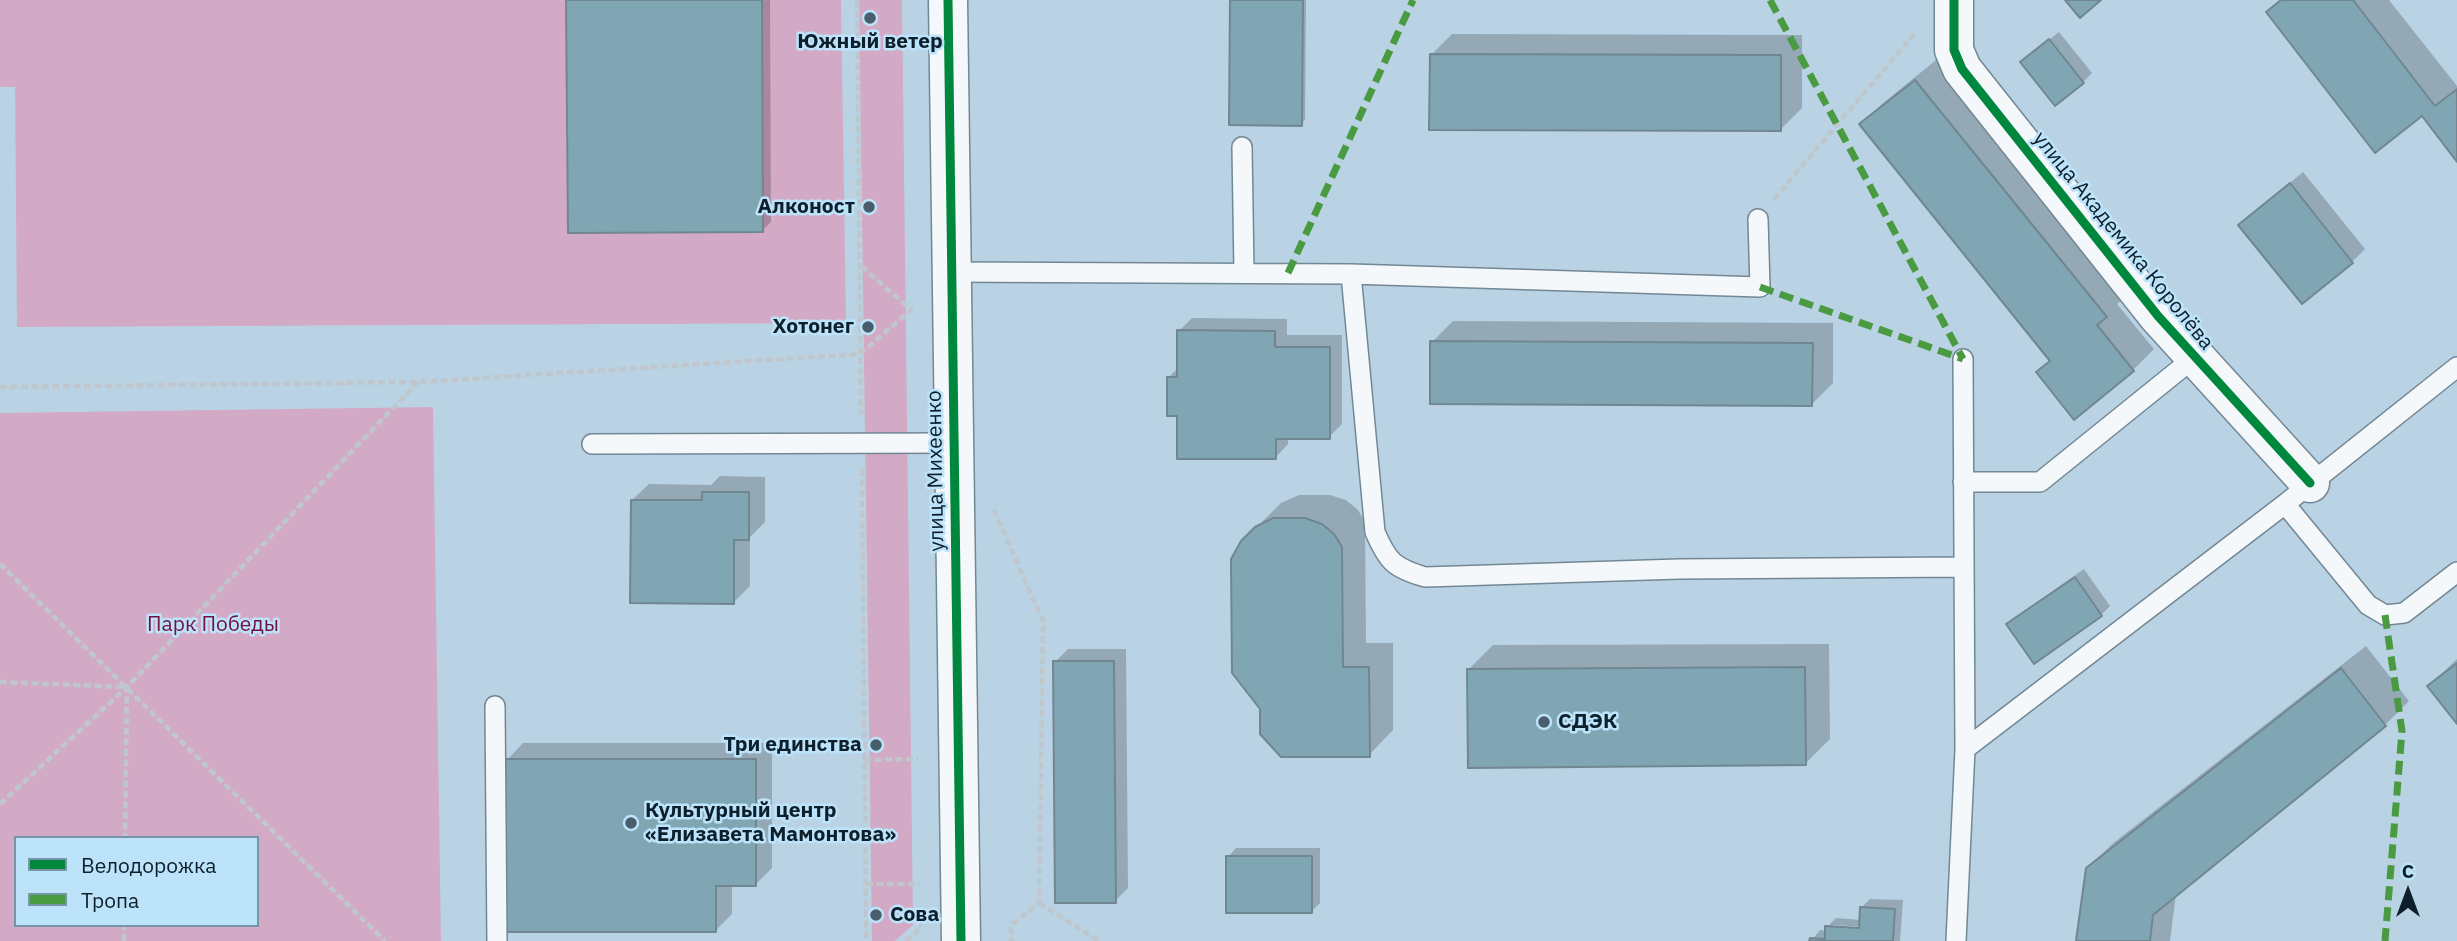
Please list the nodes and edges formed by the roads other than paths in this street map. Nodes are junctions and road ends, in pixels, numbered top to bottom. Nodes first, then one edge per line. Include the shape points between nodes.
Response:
1 (948, 0) edge
2 (1954, 0) edge
3 (1242, 147) dead end
4 (1758, 219) road end
5 (950, 272) junction
6 (1244, 272) junction
7 (1351, 274) junction
8 (2195, 357) junction
9 (1963, 359) dead end
10 (2457, 367) edge
11 (953, 443) junction
12 (592, 444) dead end
13 (1963, 482) junction
14 (2297, 494) junction
15 (1963, 567) junction
16 (2457, 572) edge
17 (495, 706) dead end
18 (1965, 749) junction
19 (497, 941) edge
20 (961, 941) edge
21 (1956, 941) edge

1 - 5 street, улица Михеенко
2 - 8 street, улица Академика Королёва via 1954,50 1962,69
3 - 6 lane
4 - 7 lane via 1760,287
5 - 6 lane
5 - 11 street, улица Михеенко
6 - 7 lane
7 - 15 lane via 1375,532 1385,554 1402,570 1425,577
8 - 13 lane via 2040,482
8 - 14 street, улица Академика Королёва
9 - 13 lane
10 - 14 lane
11 - 12 lane
11 - 20 street, улица Михеенко
13 - 15 lane
14 - 16 lane via 2368,605 2385,615 2404,613
14 - 18 lane
15 - 18 lane
17 - 19 lane
18 - 21 lane

